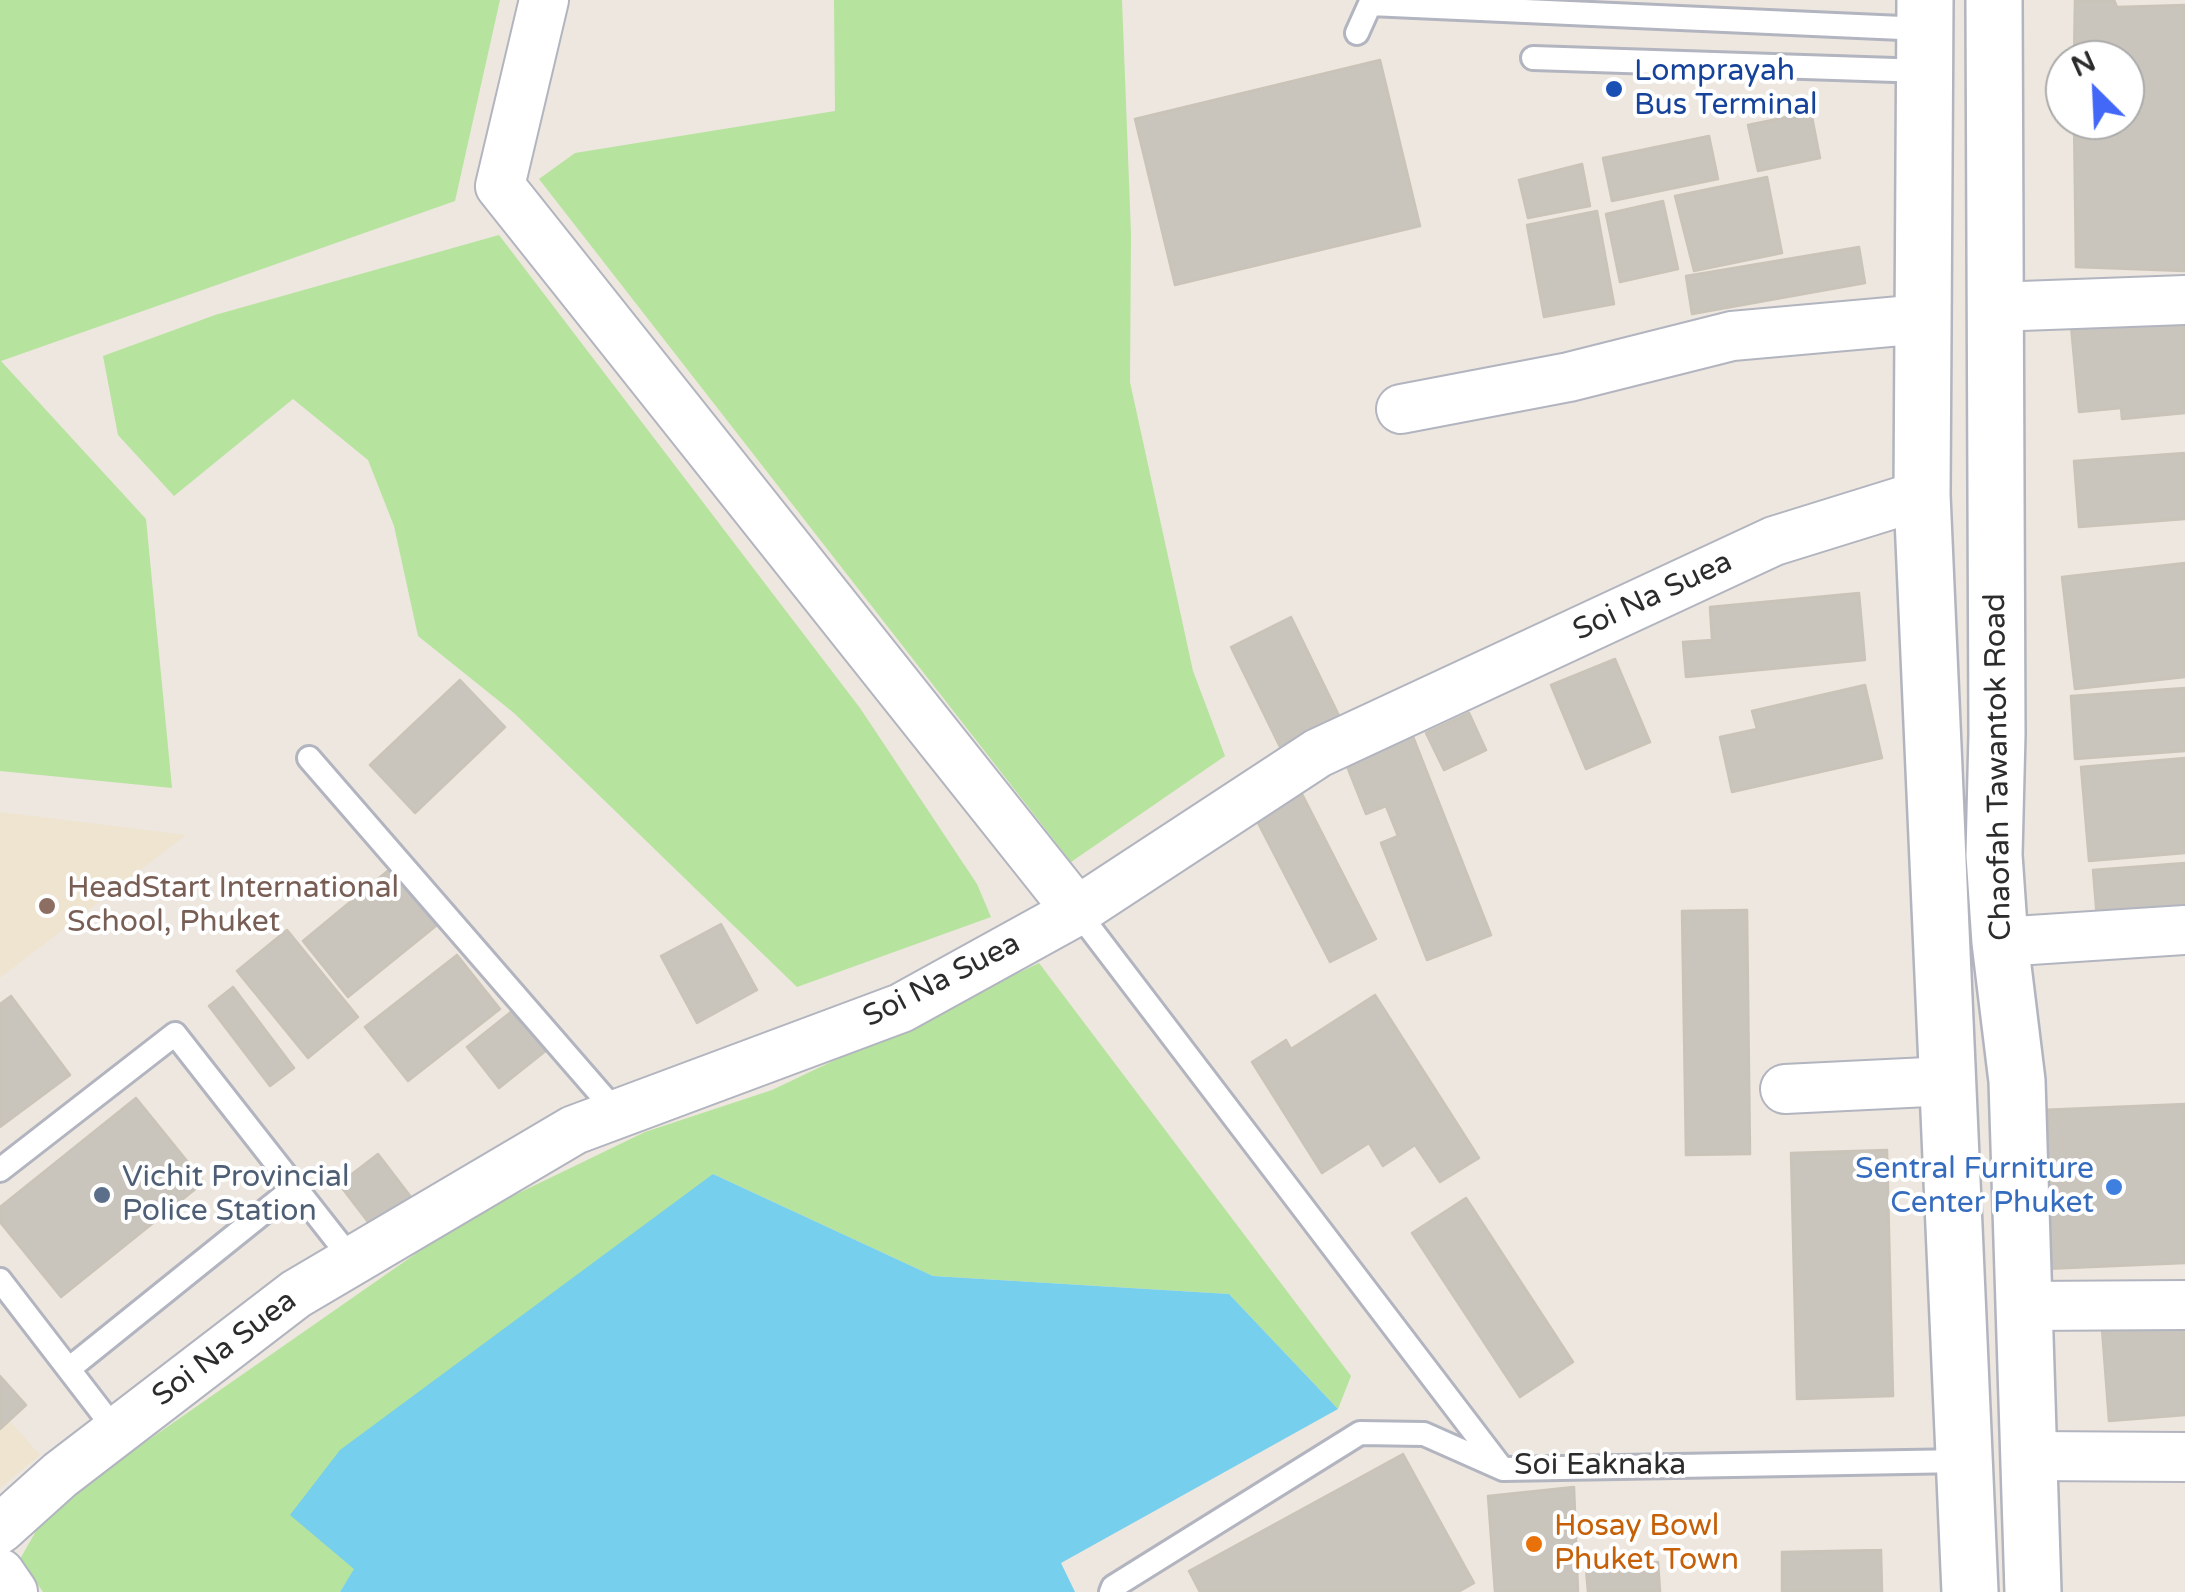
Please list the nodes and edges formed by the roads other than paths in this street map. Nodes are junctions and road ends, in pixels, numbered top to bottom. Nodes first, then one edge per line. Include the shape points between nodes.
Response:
1 (544, 0) edge
2 (1994, 0) edge
3 (1357, 34) dead end
4 (1925, 34) edge
5 (1533, 58) dead end
6 (2185, 300) edge
7 (1994, 306) junction
8 (1923, 319) junction
9 (1402, 409) dead end
10 (1922, 496) junction
11 (309, 758) dead end
12 (1077, 911) junction
13 (2185, 930) edge
14 (2000, 942) junction
15 (1948, 1081) junction
16 (1785, 1089) dead end
17 (618, 1114) junction
18 (0, 1170) edge
19 (295, 1186) junction
20 (353, 1261) junction
21 (0, 1280) edge
22 (2185, 1304) edge
23 (2025, 1306) junction
24 (70, 1368) junction
25 (117, 1432) junction
26 (2030, 1456) junction
27 (2185, 1457) edge
28 (1964, 1461) junction
29 (1502, 1468) junction
30 (0, 1529) edge
31 (0, 1573) edge
32 (13, 1592) edge
33 (1112, 1592) edge
34 (1970, 1592) edge
35 (2033, 1592) edge

1 - 12 street via 500,186
2 - 7 main road, Chaofah Tawantok Road
3 - 4 lane via 1370,4
4 - 5 lane
4 - 8 main road, Chaofah Tawantok Road
6 - 7 street
7 - 14 main road, Chaofah Tawantok Road via 1994,855
8 - 9 street via 1732,336
8 - 10 main road, Chaofah Tawantok Road
10 - 12 street, Soi Na Suea via 1774,541 1318,753
10 - 15 main road, Chaofah Tawantok Road
11 - 17 lane
12 - 17 street, Soi Na Suea via 901,1008
12 - 29 lane
13 - 14 street
14 - 23 main road, Chaofah Tawantok Road via 2017,1081
15 - 16 street
15 - 28 main road, Chaofah Tawantok Road
17 - 20 street, Soi Na Suea via 574,1130
18 - 19 lane via 175,1034
19 - 20 lane
19 - 24 lane
20 - 25 street, Soi Na Suea via 296,1294
21 - 24 lane
22 - 23 street
23 - 26 main road, Chaofah Tawantok Road
24 - 25 lane
25 - 30 street, Soi Na Suea
26 - 27 street
26 - 35 main road, Chaofah Tawantok Road
28 - 29 lane, Soi Eaknaka
28 - 34 main road, Chaofah Tawantok Road
29 - 33 lane, Soi Eaknaka via 1424,1434 1360,1433
31 - 32 street

